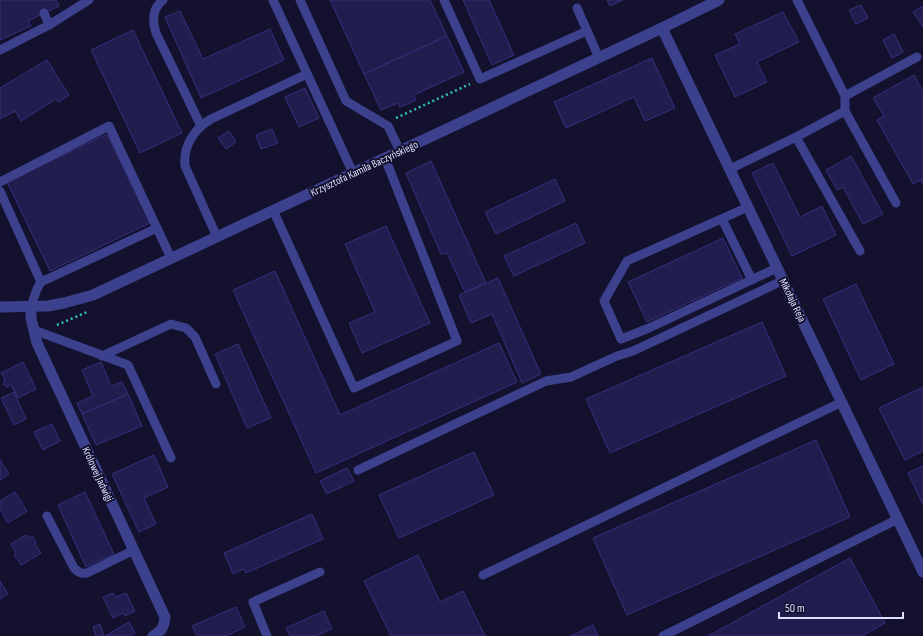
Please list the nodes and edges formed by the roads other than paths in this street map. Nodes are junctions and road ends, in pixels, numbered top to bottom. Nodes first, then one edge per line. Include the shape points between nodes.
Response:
1 (89, 0) edge
2 (164, 0) edge
3 (273, 0) edge
4 (300, 0) edge
5 (444, 0) edge
6 (719, 0) edge
7 (797, 0) edge
8 (577, 8) dead end
9 (44, 13) dead end
10 (49, 25) junction
11 (662, 28) junction
12 (587, 30) junction
13 (0, 50) edge
14 (917, 57) dead end
15 (599, 58) junction
16 (307, 74) junction
17 (845, 96) junction
18 (845, 111) junction
19 (201, 126) junction
20 (796, 137) junction
21 (400, 151) junction
22 (385, 158) junction
23 (730, 169) junction
24 (353, 173) junction
25 (0, 182) edge
26 (0, 190) edge
27 (896, 203) dead end
28 (748, 207) junction
29 (273, 210) junction
30 (722, 218) junction
31 (157, 228) junction
32 (217, 237) junction
33 (860, 251) dead end
34 (171, 258) junction
35 (777, 268) junction
36 (752, 280) junction
37 (784, 280) junction
38 (41, 282) junction
39 (31, 306) junction
40 (0, 307) edge
41 (34, 330) junction
42 (102, 356) junction
43 (216, 384) dead end
44 (842, 402) junction
45 (170, 458) dead end
46 (358, 470) dead end
47 (47, 516) dead end
48 (898, 519) junction
49 (134, 550) junction
50 (320, 572) dead end
51 (923, 572) edge
52 (483, 575) dead end
53 (153, 636) edge
54 (267, 636) edge
55 (662, 636) edge

1 - 10 lane
2 - 19 lane via 154,11 156,33
3 - 16 lane
4 - 21 lane via 346,101 385,123
5 - 12 lane via 480,79
6 - 11 street, Krzysztofa Kamila Baczyńskiego
7 - 17 lane
8 - 12 lane
9 - 10 lane
10 - 13 lane
11 - 15 street, Krzysztofa Kamila Baczyńskiego
11 - 23 street, Mikołaja Reja
12 - 15 lane
14 - 17 lane
15 - 21 street, Krzysztofa Kamila Baczyńskiego
16 - 19 lane
16 - 24 lane
17 - 18 lane
18 - 20 lane
18 - 27 lane
19 - 32 lane via 188,143 184,158 185,166
20 - 23 lane
20 - 33 lane
21 - 22 street, Krzysztofa Kamila Baczyńskiego
22 - 24 street, Krzysztofa Kamila Baczyńskiego
22 - 29 lane via 458,341 354,388
23 - 28 street, Mikołaja Reja
24 - 29 street, Krzysztofa Kamila Baczyńskiego
25 - 31 lane via 109,126
26 - 38 lane
28 - 30 lane
28 - 35 street, Mikołaja Reja
29 - 32 street, Krzysztofa Kamila Baczyńskiego
30 - 36 lane
30 - 36 lane via 627,261 604,301 621,339
31 - 34 lane
31 - 38 lane
32 - 34 street, Krzysztofa Kamila Baczyńskiego
34 - 39 street, Krzysztofa Kamila Baczyńskiego via 93,295 48,306
35 - 36 lane
35 - 37 street, Mikołaja Reja
37 - 44 street, Mikołaja Reja
37 - 46 lane via 633,351 571,377 546,381
38 - 39 lane
39 - 40 street, Krzysztofa Kamila Baczyńskiego
39 - 41 street, Królowej Jadwigi
41 - 42 lane
41 - 49 street, Królowej Jadwigi via 37,343
42 - 43 lane via 171,324 186,328 195,337
42 - 45 lane via 128,365
44 - 48 street, Mikołaja Reja
44 - 52 lane
47 - 49 lane via 74,568 82,574
48 - 51 street, Mikołaja Reja
48 - 55 lane
49 - 53 street, Królowej Jadwigi via 165,618 164,626
50 - 54 lane via 253,602

